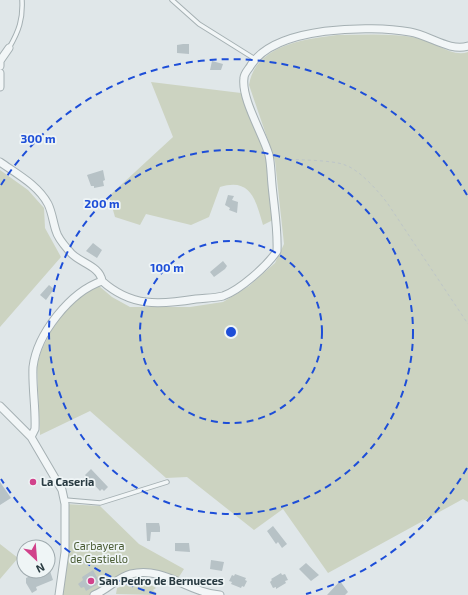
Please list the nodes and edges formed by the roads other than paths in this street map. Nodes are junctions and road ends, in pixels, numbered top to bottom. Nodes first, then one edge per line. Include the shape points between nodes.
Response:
1 (22, 0) edge
2 (172, 0) edge
3 (468, 46) edge
4 (9, 48) joint
5 (255, 59) junction
6 (0, 66) edge
7 (0, 75) edge
8 (0, 87) edge
9 (0, 162) edge
10 (102, 281) junction
11 (0, 406) edge
12 (31, 437) junction
13 (167, 482) dead end
14 (64, 500) junction
15 (59, 595) edge
16 (94, 595) edge
17 (220, 595) edge

1 - 4 lane via 21,24
2 - 5 lane via 199,24
3 - 5 street via 459,48 401,30 354,29 292,37 271,47
4 - 6 street via 0,61
5 - 10 street via 244,76 244,89 269,156 277,251 259,271 223,296 148,303 130,300 116,293
7 - 8 street
9 - 10 street via 32,184 41,194 49,205 56,232 63,245 75,257 97,270
10 - 12 street via 85,289 62,309 40,344 33,369 35,429
11 - 12 street
12 - 14 street via 57,479
13 - 14 lane via 100,503
14 - 15 street via 65,552
16 - 17 street via 129,574 148,571 177,580 202,592

